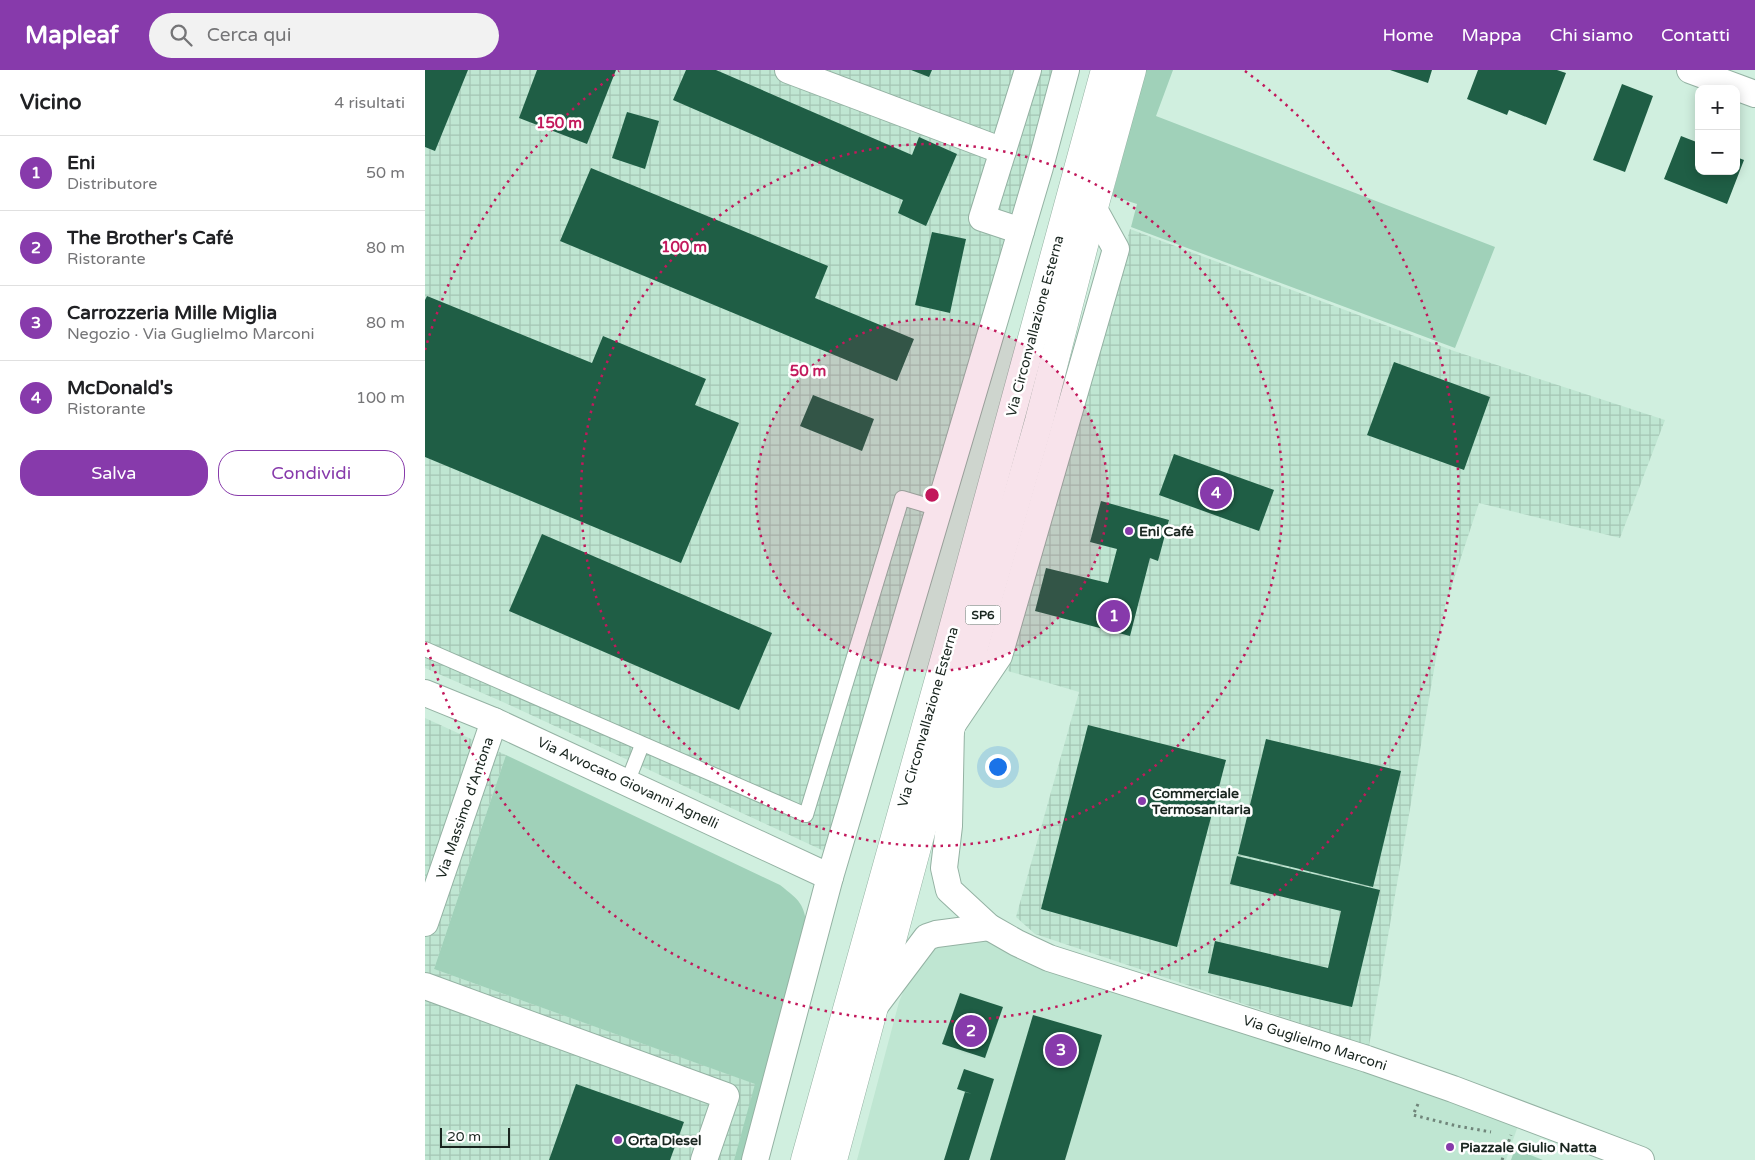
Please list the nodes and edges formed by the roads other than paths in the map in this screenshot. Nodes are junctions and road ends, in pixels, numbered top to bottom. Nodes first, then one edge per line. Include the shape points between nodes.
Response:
1 (788, 70) edge
2 (1029, 70) edge
3 (1066, 70) edge
4 (1105, 70) edge
5 (1132, 70) edge
6 (1690, 70) edge
7 (1755, 94) edge
8 (1003, 151) junction
9 (1021, 231) junction
10 (939, 509) junction
11 (425, 649) edge
12 (425, 693) edge
13 (494, 721) junction
14 (951, 727) junction
15 (642, 745) junction
16 (627, 783) junction
17 (944, 868) joint
18 (830, 877) junction
19 (425, 922) edge
20 (989, 926) junction
21 (425, 986) edge
22 (873, 1008) junction
23 (704, 1160) edge
24 (755, 1160) edge
25 (805, 1160) edge
26 (833, 1160) edge
27 (1641, 1160) edge

1 - 8 street
2 - 8 street
3 - 9 street
4 - 25 main road, Via Circonvallazione Esterna / SP6
5 - 14 main road, Via Circonvallazione Esterna / SP6 via 1039,421
6 - 7 street
8 - 9 street via 981,218
9 - 10 street
10 - 15 lane via 902,498 806,815
10 - 18 street
11 - 15 lane
12 - 13 street, Via Avvocato Giovanni Agnelli
13 - 16 street, Via Avvocato Giovanni Agnelli
13 - 19 street, Via Massimo d'Antona
14 - 17 street, Via Circonvallazione Esterna via 949,826
14 - 22 main road, Via Circonvallazione Esterna / SP6
15 - 16 lane
16 - 18 street, Via Avvocato Giovanni Agnelli
17 - 20 street, Via Guglielmo Marconi via 949,890
18 - 24 street
20 - 22 street via 927,937
20 - 27 street, Via Guglielmo Marconi via 1049,958 1367,1059
21 - 23 street via 726,1096
22 - 26 main road, Via Circonvallazione Esterna / SP6

